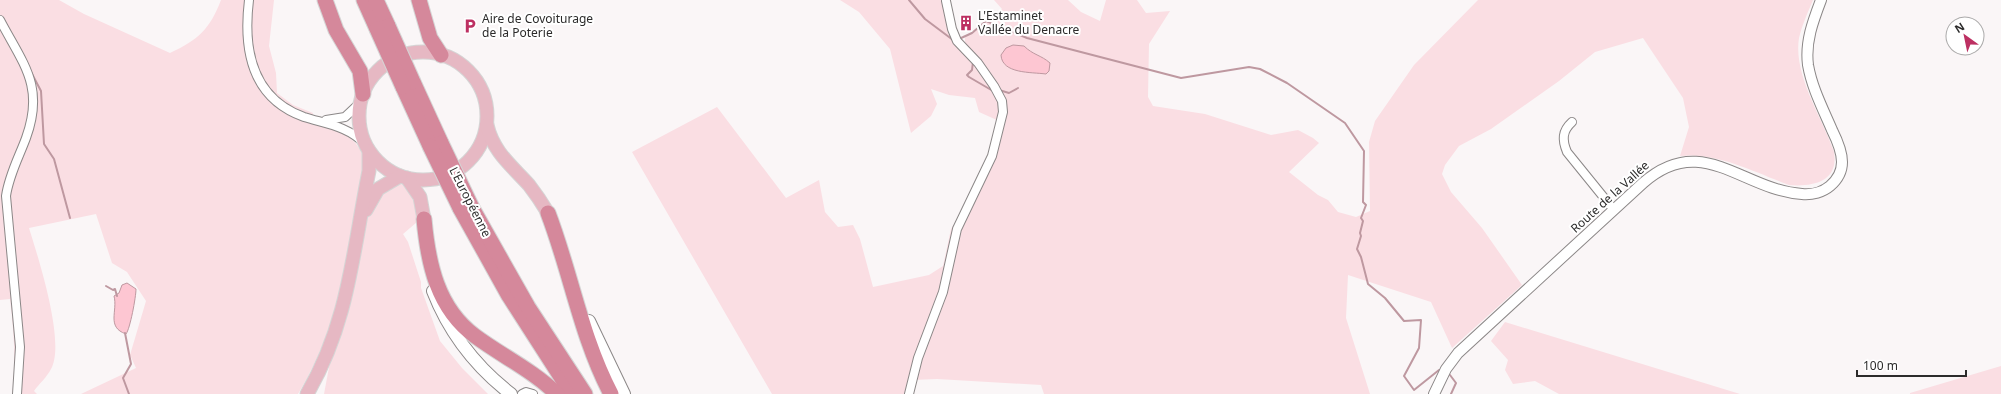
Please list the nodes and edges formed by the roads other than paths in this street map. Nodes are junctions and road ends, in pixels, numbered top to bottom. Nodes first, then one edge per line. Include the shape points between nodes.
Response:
1 (249, 0) edge
2 (325, 0) edge
3 (364, 0) edge
4 (376, 0) edge
5 (419, 0) edge
6 (1821, 0) edge
7 (946, 1) dead end
8 (0, 20) edge
9 (382, 27) junction
10 (441, 55) junction
11 (362, 98) junction
12 (319, 120) junction
13 (1572, 122) dead end
14 (487, 124) junction
15 (367, 147) junction
16 (404, 177) junction
17 (466, 208) junction
18 (1614, 210) junction
19 (548, 213) junction
20 (424, 219) junction
21 (360, 229) junction
22 (17, 394) edge
23 (307, 394) edge
24 (511, 394) edge
25 (522, 394) edge
26 (533, 394) edge
27 (557, 394) edge
28 (572, 394) edge
29 (585, 394) edge
30 (610, 394) edge
31 (624, 394) edge
32 (909, 394) edge
33 (1434, 394) edge

1 - 12 street via 247,47 257,76 270,94 283,105 303,116
2 - 11 highway via 336,30 360,71
3 - 9 highway, L'Européenne
4 - 9 highway, L'Européenne
5 - 10 highway via 430,38
6 - 18 street, Route de la Vallée via 1810,33 1808,58 1813,84 1841,154 1841,170 1835,182 1817,193 1797,194 1711,164 1683,162 1660,169
7 - 32 street via 955,37 978,63 998,94 1003,112 994,150 957,229 944,292 918,358
8 - 22 street via 27,70 34,94 30,126 10,177 6,196 20,348
9 - 17 highway, L'Européenne, bridge
10 - 11 main road via 421,52 396,58 376,73
10 - 14 main road via 463,66 478,83 485,101
11 - 12 street via 345,117
11 - 15 main road via 359,121
12 - 15 street via 350,132
13 - 18 street via 1564,134 1563,141 1567,152
14 - 16 main road via 479,148 459,169 436,179
14 - 19 main road via 497,151 532,189
15 - 16 main road via 381,165
15 - 21 main road via 370,166
16 - 20 main road via 420,197
16 - 21 main road via 385,183 375,193
17 - 28 highway, L'Européenne via 515,307
17 - 29 highway, L'Européenne
18 - 33 street, Route de la Vallée via 1458,353 1446,369
19 - 30 highway via 583,325
19 - 31 main road via 563,246 590,326
20 - 24 main road via 422,232 425,263 441,311 470,355
20 - 27 highway via 432,271 440,293 451,311 474,335 525,367
21 - 23 main road via 340,318 326,357
25 - 26 street

